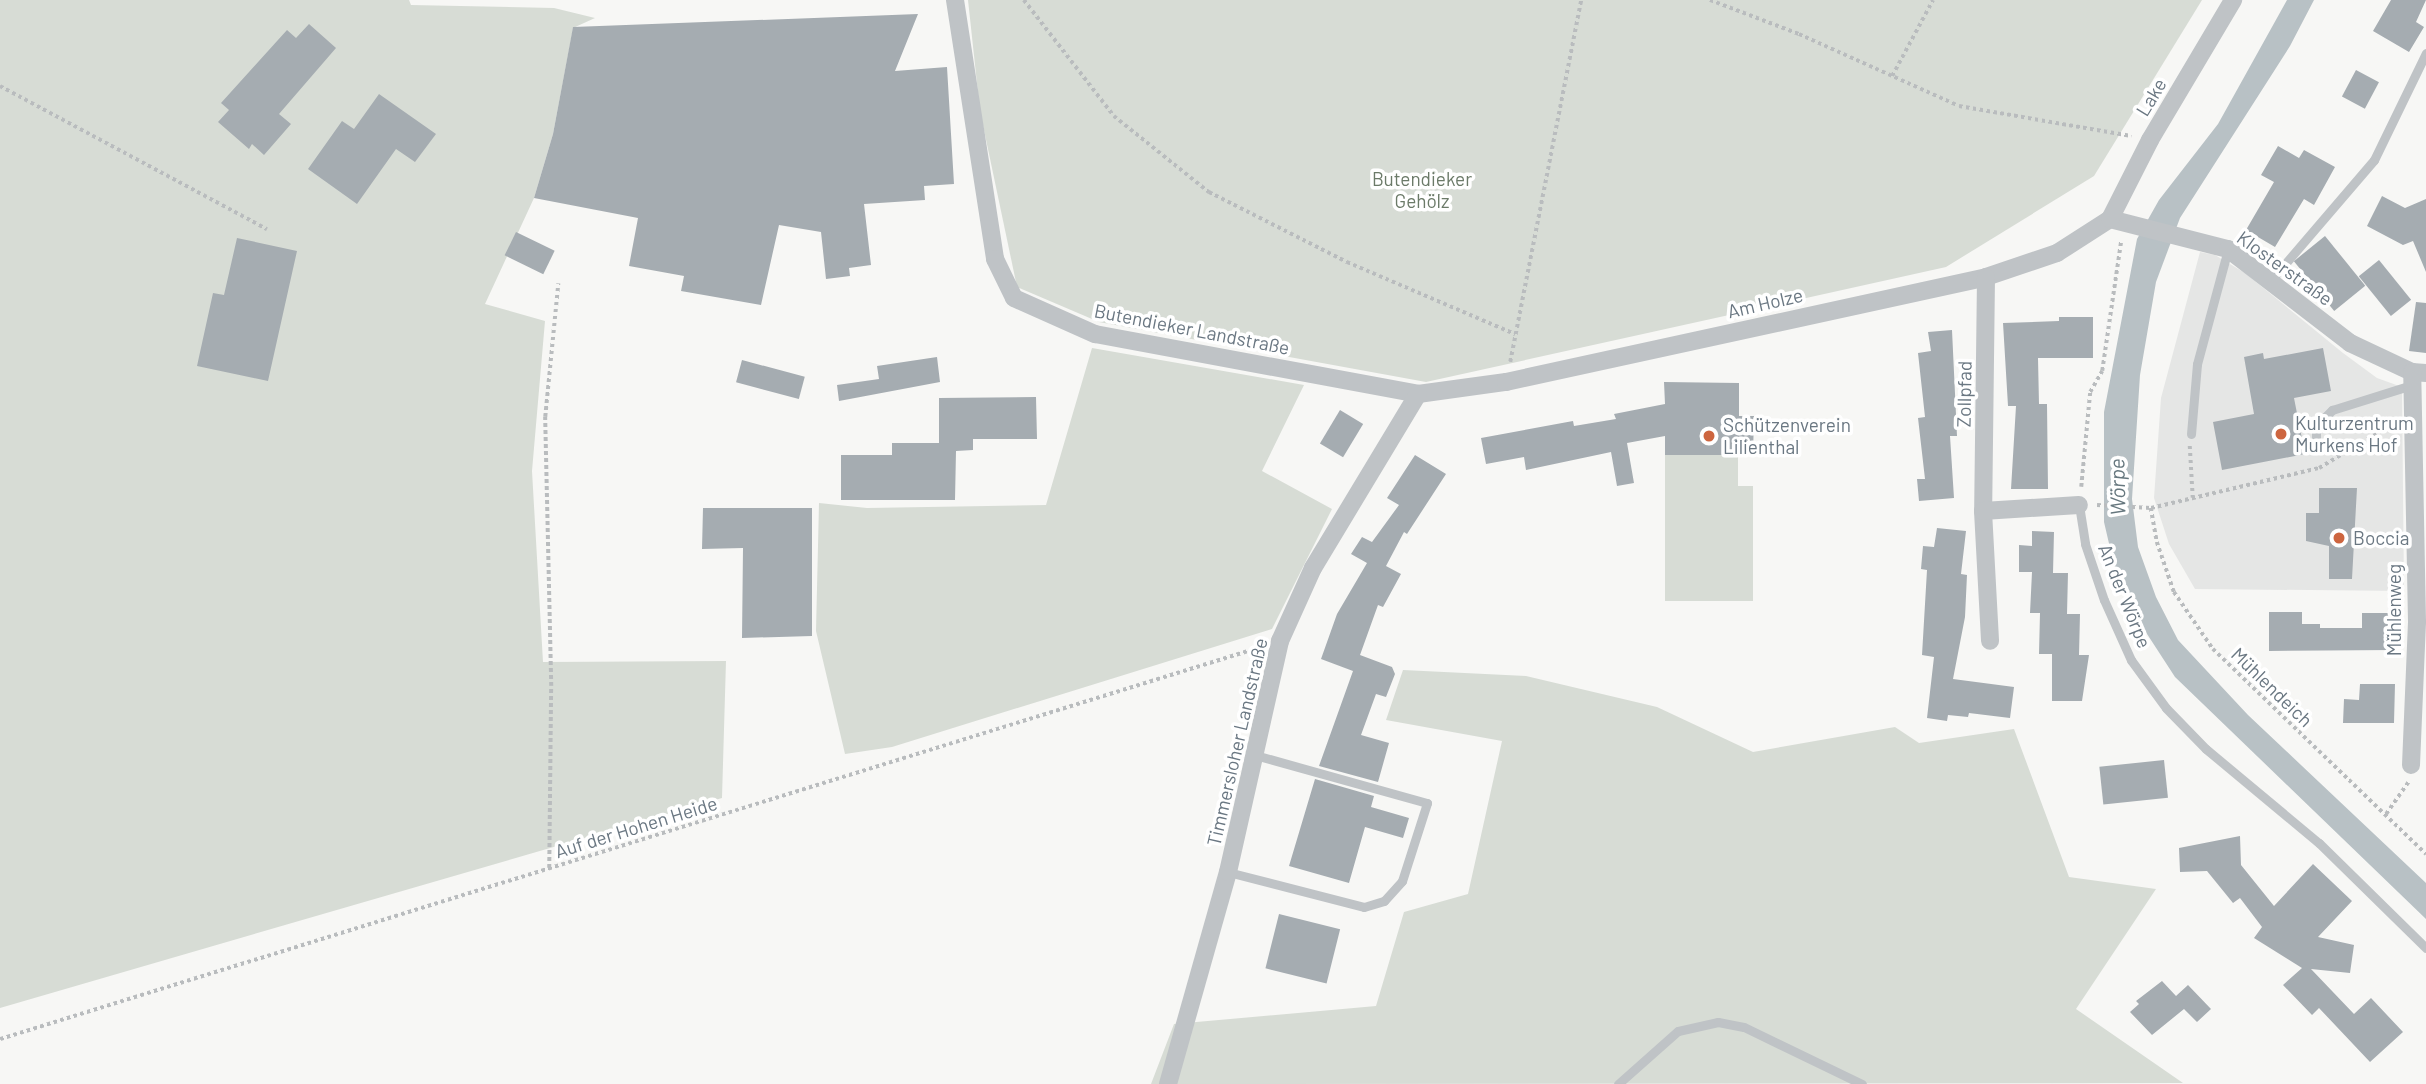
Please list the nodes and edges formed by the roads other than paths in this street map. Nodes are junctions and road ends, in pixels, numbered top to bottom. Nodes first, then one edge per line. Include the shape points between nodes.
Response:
1 (956, 0) edge
2 (2233, 0) edge
3 (2426, 53) edge
4 (2123, 222) junction
5 (2228, 249) junction
6 (1986, 277) junction
7 (2272, 279) junction
8 (2417, 377) edge
9 (1418, 394) junction
10 (2191, 434) road end
11 (2316, 442) dead end
12 (2085, 505) joint
13 (1983, 511) junction
14 (1990, 641) dead end
15 (1255, 755) junction
16 (2412, 765) road end
17 (1228, 872) junction
18 (2426, 948) edge
19 (1168, 1084) edge
20 (1618, 1084) edge
21 (1862, 1084) edge

1 - 9 street, Butendieker Landstraße via 995,259 1014,298 1095,334
2 - 4 street, Lake via 2150,140
3 - 7 lane via 2374,160
4 - 5 street, Klosterstraße
4 - 6 street, Am Holze via 2057,253
5 - 7 street, Klosterstraße
5 - 10 lane via 2197,364
6 - 9 street, Am Holze via 1506,382
6 - 13 street, Zollpfad
7 - 8 street, Klosterstraße via 2350,343
8 - 11 lane via 2332,410 2316,426
8 - 16 street, Mühlenweg via 2413,411 2417,622
9 - 15 street, Timmersloher Landstraße via 1313,568 1280,641
12 - 13 street
12 - 18 lane, An der Wörpe via 2085,544 2104,600 2132,660 2165,708 2206,749 2319,843
13 - 14 street, Zollpfad
15 - 17 street, Timmersloher Landstraße
15 - 17 lane via 1427,803 1402,881 1384,901 1364,907
17 - 19 street, Timmersloher Landstraße
20 - 21 lane via 1678,1031 1718,1022 1744,1027

